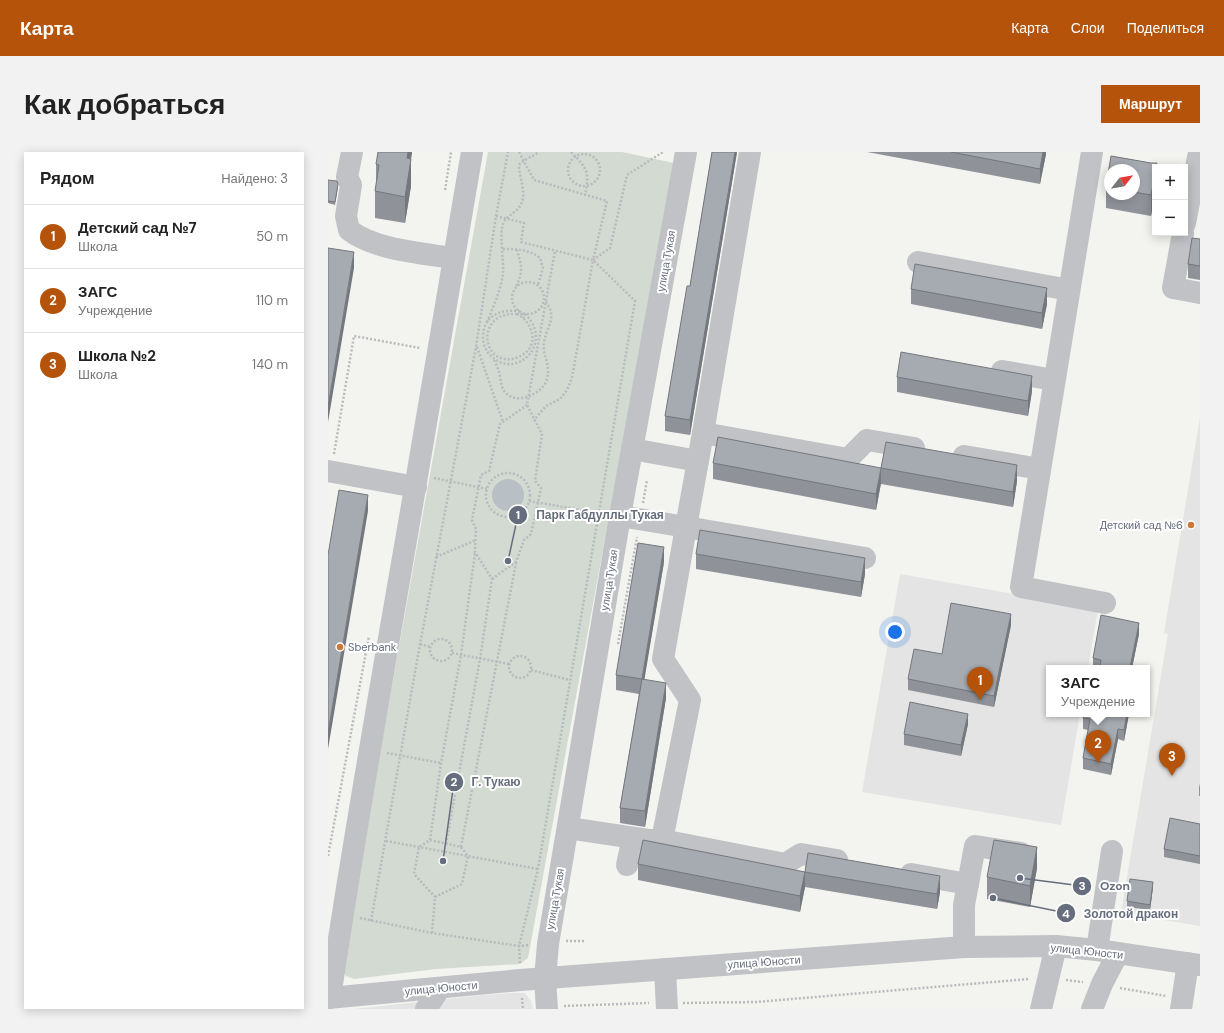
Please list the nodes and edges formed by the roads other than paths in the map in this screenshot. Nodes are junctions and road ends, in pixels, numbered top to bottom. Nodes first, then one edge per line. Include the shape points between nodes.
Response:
1 (352, 152) edge
2 (472, 152) edge
3 (686, 152) edge
4 (750, 152) edge
5 (1199, 152) edge
6 (1093, 156) edge
7 (1188, 208) edge
8 (1188, 230) edge
9 (1200, 232) edge
10 (1182, 236) edge
11 (452, 258) junction
12 (918, 262) dead end
13 (1069, 290) junction
14 (1200, 293) edge
15 (985, 368) edge
16 (1054, 380) junction
17 (704, 433) junction
18 (632, 449) junction
19 (698, 460) junction
20 (331, 465) edge
21 (1040, 469) junction
22 (417, 481) junction
23 (610, 515) junction
24 (686, 527) junction
25 (865, 558) edge
26 (1105, 603) dead end
27 (568, 828) junction
28 (633, 838) junction
29 (662, 840) junction
30 (1112, 851) dead end
31 (1037, 856) edge
32 (854, 863) edge
33 (627, 865) dead end
34 (892, 870) edge
35 (968, 884) junction
36 (1056, 946) junction
37 (964, 947) junction
38 (1108, 952) junction
39 (1194, 964) edge
40 (665, 970) junction
41 (545, 979) junction
42 (440, 988) junction
43 (329, 998) edge
44 (358, 1002) edge
45 (1181, 1004) edge
46 (667, 1005) edge
47 (426, 1009) edge
48 (547, 1009) edge
49 (1041, 1009) edge
50 (1092, 1009) edge

1 - 11 street via 347,177 351,185 346,216 349,230 358,237 394,248
2 - 11 street
3 - 18 street, улица Тукая
4 - 17 street
5 - 7 street
6 - 13 street
8 - 9 street
10 - 14 street via 1173,288
11 - 22 street
12 - 13 street
13 - 16 street
15 - 16 street
16 - 21 street
17 - 19 street
17 - 21 street via 848,459 867,440
18 - 19 street
18 - 23 street, улица Тукая
19 - 24 street
20 - 22 street
21 - 26 street via 1021,588
22 - 43 street via 358,748 342,915
23 - 24 street
23 - 27 street, улица Тукая
24 - 25 street
24 - 29 street via 664,659 690,700
27 - 28 street
27 - 41 street, улица Тукая via 548,944
28 - 29 street
28 - 33 street
29 - 32 street via 785,864 801,854
30 - 38 street
31 - 35 street via 975,846
34 - 35 street
35 - 37 street via 964,905
36 - 37 street, улица Юности
36 - 38 street, улица Юности
36 - 49 street
37 - 40 street, улица Юности
38 - 39 street, улица Юности
38 - 50 street via 1102,984
39 - 45 street
40 - 41 street, улица Юности
40 - 46 street
41 - 42 street, улица Юности
41 - 48 street, улица Тукая
42 - 44 street, улица Юности
42 - 47 street
43 - 44 street, улица Юности

